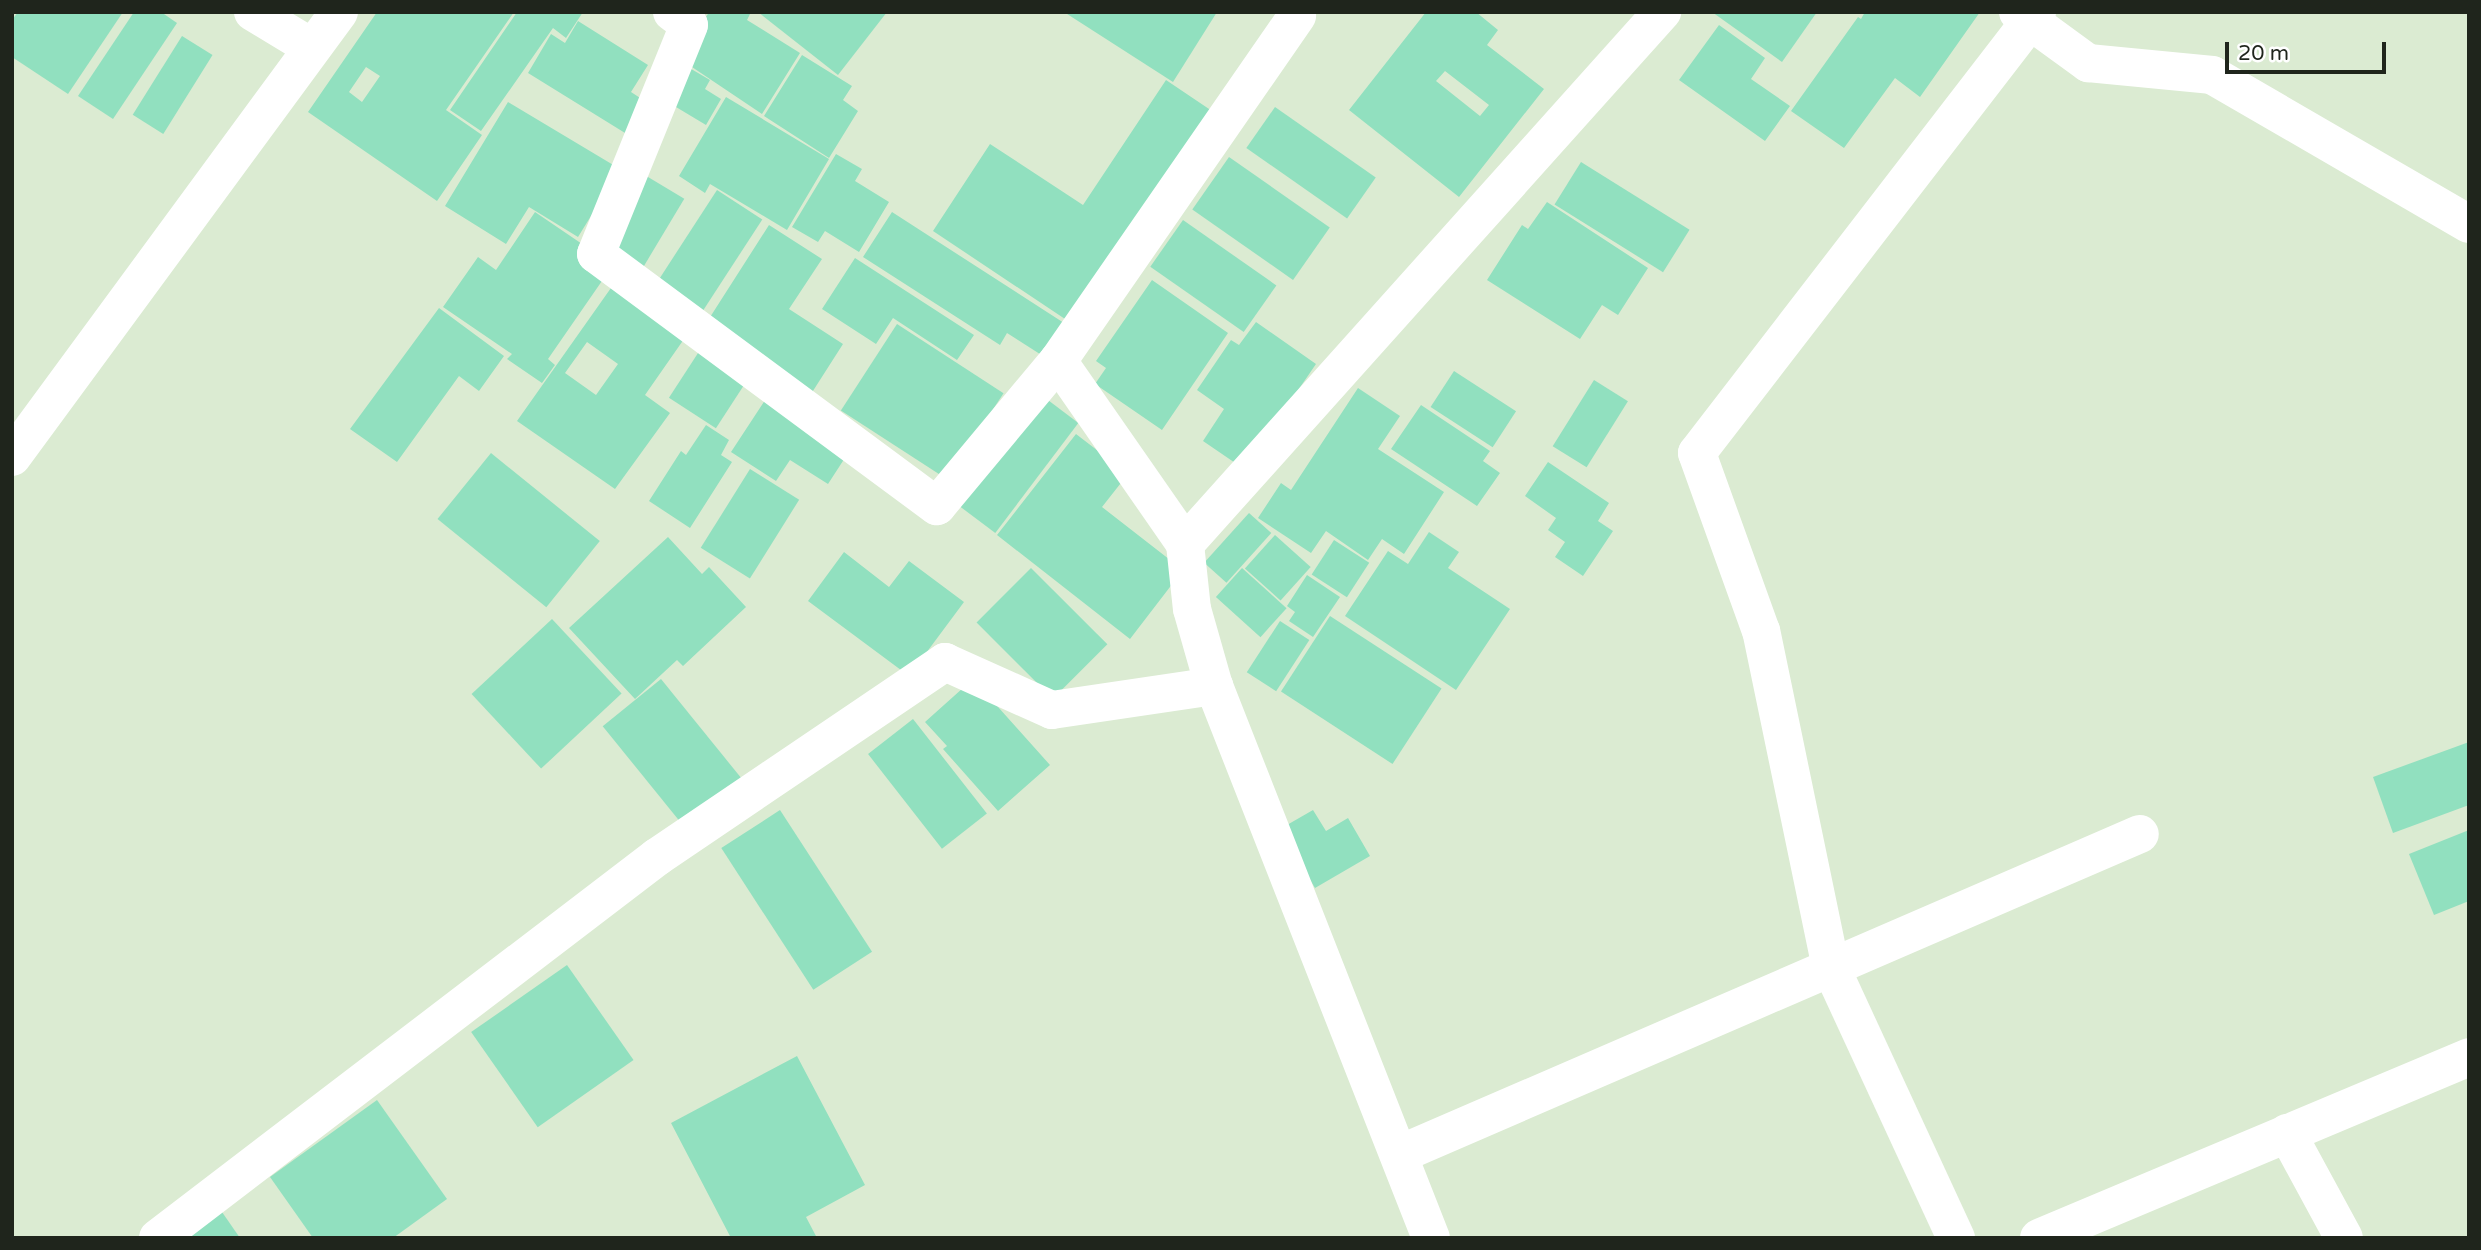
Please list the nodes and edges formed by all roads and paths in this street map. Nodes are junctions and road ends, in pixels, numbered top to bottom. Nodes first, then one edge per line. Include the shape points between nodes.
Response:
1 (253, 12) edge
2 (339, 12) edge
3 (1662, 12) edge
4 (2028, 15) edge
5 (687, 16) edge
6 (1297, 16) dead end
7 (311, 47) junction
8 (2469, 224) edge
9 (1058, 361) junction
10 (12, 457) edge
11 (1185, 544) junction
12 (1214, 686) junction
13 (2140, 834) dead end
14 (1831, 968) junction
15 (2469, 1057) edge
16 (2287, 1133) junction
17 (1400, 1154) junction
18 (158, 1238) edge
19 (1431, 1238) edge
20 (1956, 1238) edge
21 (2039, 1238) edge
22 (2344, 1238) edge

1 - 7 street
2 - 7 street
3 - 11 street
4 - 8 street via 2088,62 2211,75
4 - 14 street via 1697,453 1761,631
5 - 9 street via 596,254 937,506
6 - 9 street
7 - 10 street
9 - 11 street
11 - 12 street via 1192,609
12 - 17 street
12 - 18 street via 1052,710 945,662 657,857
13 - 14 street
14 - 17 street
14 - 20 street
15 - 16 street
16 - 21 street
16 - 22 street
17 - 19 street

